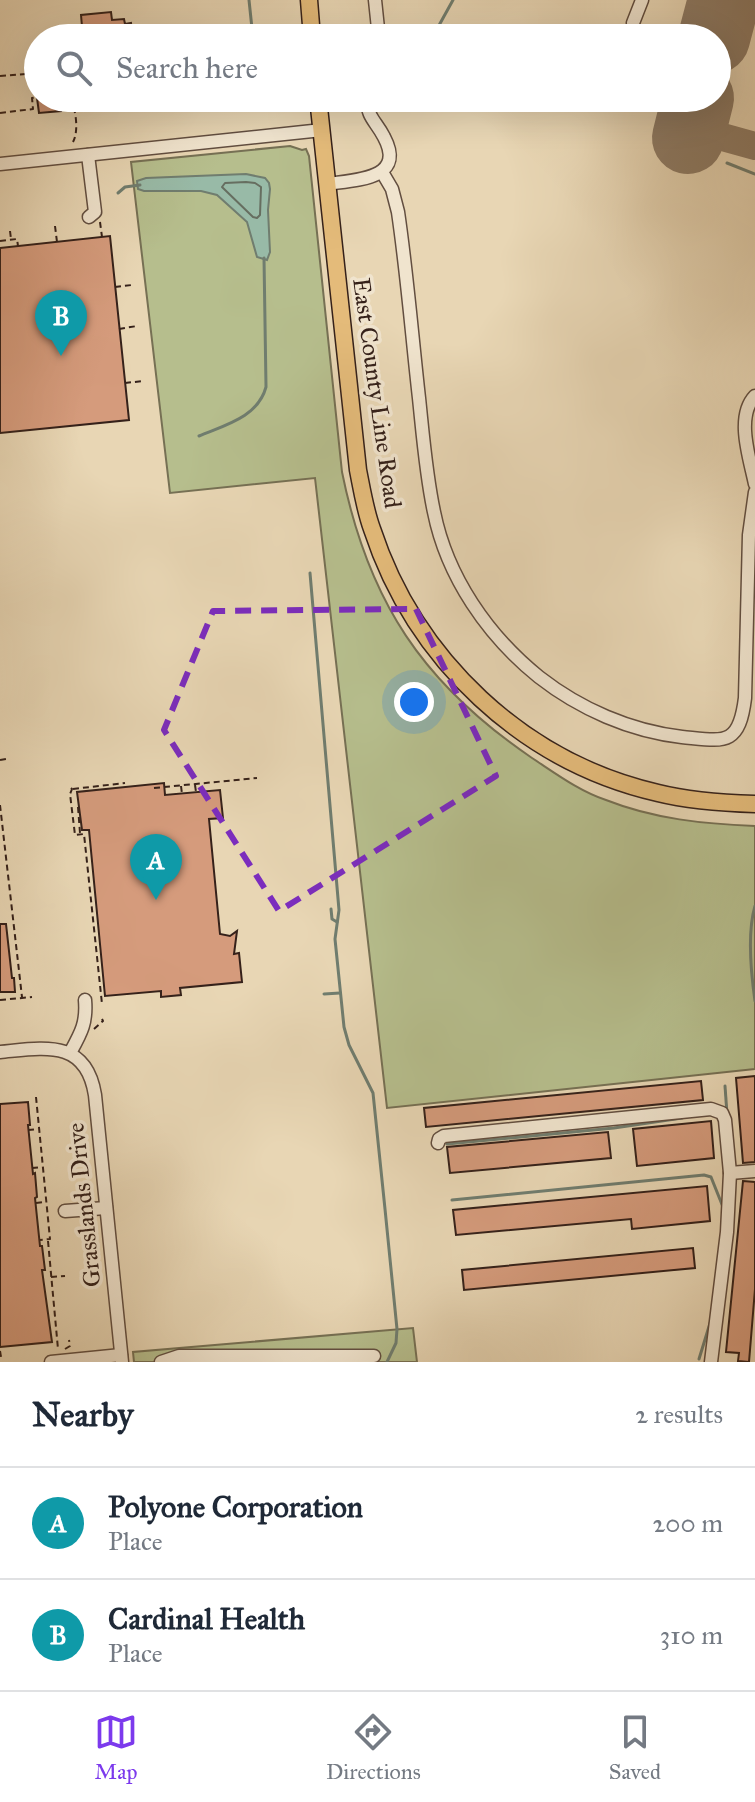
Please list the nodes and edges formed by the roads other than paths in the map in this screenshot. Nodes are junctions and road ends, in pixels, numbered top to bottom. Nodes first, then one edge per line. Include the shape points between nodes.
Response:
1 (309, 0) edge
2 (375, 0) edge
3 (642, 0) edge
4 (633, 23) dead end
5 (311, 24) edge
6 (378, 24) edge
7 (320, 112) edge
8 (370, 112) edge
9 (322, 130) junction
10 (88, 155) junction
11 (0, 164) edge
12 (382, 172) junction
13 (327, 184) junction
14 (94, 219) road end
15 (755, 396) edge
16 (755, 484) edge
17 (755, 492) edge
18 (755, 804) edge
19 (85, 1000) dead end
20 (0, 1052) edge
21 (70, 1053) junction
22 (438, 1143) dead end
23 (755, 1171) edge
24 (730, 1173) junction
25 (106, 1208) junction
26 (65, 1211) dead end
27 (374, 1356) dead end
28 (121, 1358) edge
29 (51, 1362) edge
30 (161, 1362) edge
31 (711, 1362) edge

1 - 5 main road
2 - 6 street
3 - 4 street
7 - 9 main road, East County Line Road
8 - 12 street via 388,147
9 - 10 street
9 - 13 main road, East County Line Road
10 - 11 street
10 - 14 street
12 - 13 street
12 - 17 street via 398,212 436,522 474,606 529,669 561,693 626,725 678,737 732,736 745,698
13 - 18 main road, East County Line Road via 358,470 390,576 418,626 489,706 560,756 640,789
15 - 16 street via 745,419
19 - 21 street via 84,1026
20 - 21 street via 44,1047
21 - 25 street, Grasslands Drive via 86,1067 93,1086
22 - 24 street via 444,1136 711,1109 725,1117
23 - 24 street
24 - 31 street
25 - 26 street
25 - 28 street, Grasslands Drive
27 - 30 street via 179,1356
28 - 29 street

